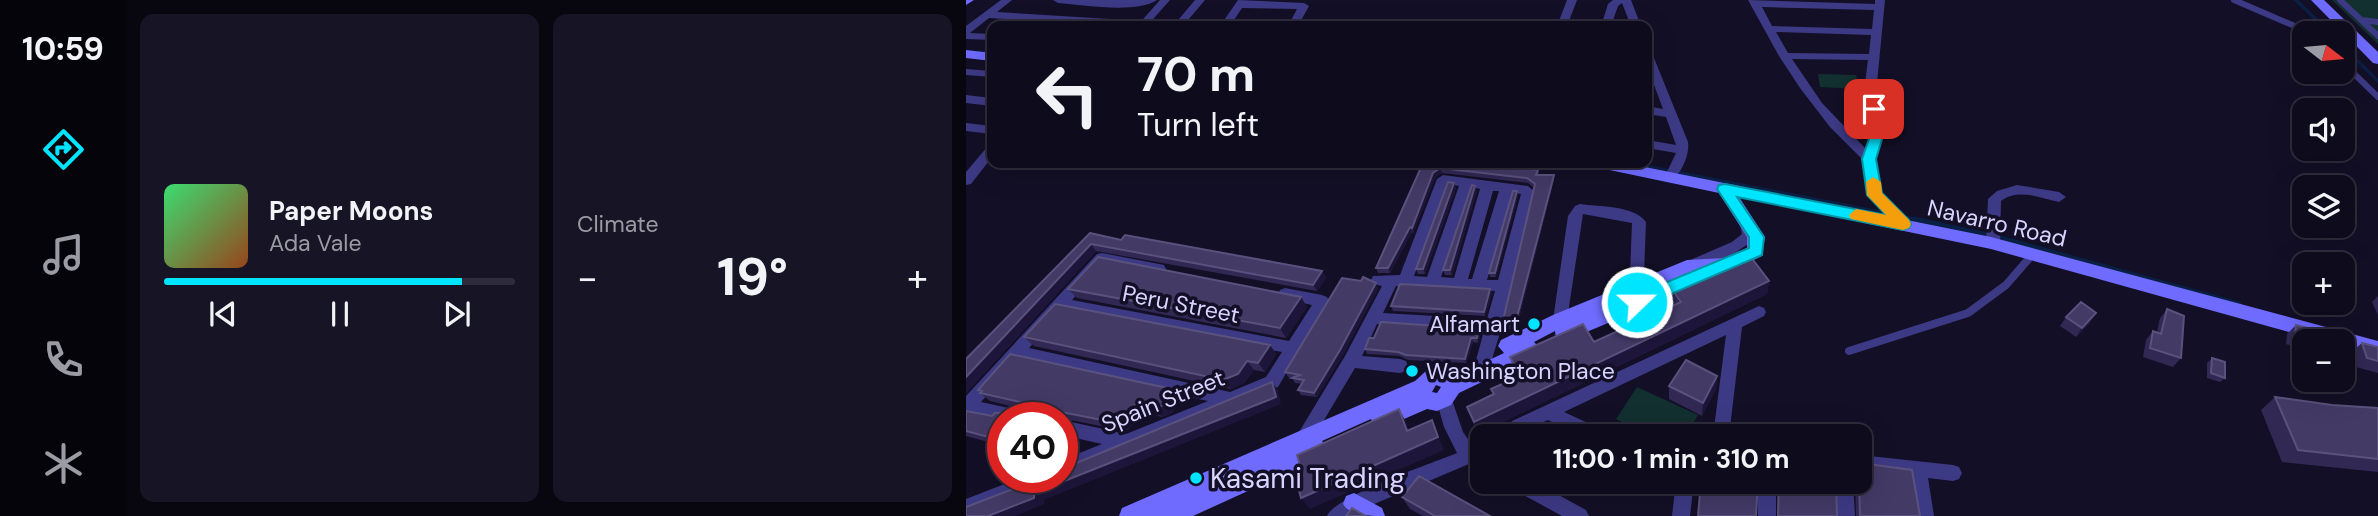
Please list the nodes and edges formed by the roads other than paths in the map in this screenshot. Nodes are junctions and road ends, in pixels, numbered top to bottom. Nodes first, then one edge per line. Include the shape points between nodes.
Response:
1 (1007, 0) edge
2 (1058, 0) edge
3 (1152, 0) edge
4 (1165, 0) edge
5 (1200, 0) edge
6 (1572, 0) edge
7 (1620, 0) edge
8 (1626, 0) edge
9 (2234, 0) edge
10 (2317, 0) edge
11 (2340, 0) edge
12 (1242, 2) edge
13 (1754, 2) edge
14 (1123, 3) edge
15 (1880, 4) edge
16 (987, 15) junction
17 (2361, 20) junction
18 (1068, 21) edge
19 (1110, 21) edge
20 (1146, 21) edge
21 (1182, 21) edge
22 (1229, 21) edge
23 (1296, 21) edge
24 (1564, 21) edge
25 (1608, 21) edge
26 (1634, 21) edge
27 (2336, 21) edge
28 (2378, 22) edge
29 (2292, 25) edge
30 (1768, 29) junction
31 (1877, 32) junction
32 (966, 33) edge
33 (987, 36) edge
34 (2378, 36) edge
35 (2356, 40) edge
36 (966, 54) edge
37 (2375, 54) edge
38 (987, 56) edge
39 (1784, 56) junction
40 (1873, 57) junction
41 (966, 72) edge
42 (987, 74) edge
43 (2356, 76) edge
44 (1652, 78) edge
45 (2378, 97) edge
46 (966, 99) edge
47 (987, 101) edge
48 (1652, 111) edge
49 (1672, 114) junction
50 (966, 127) edge
51 (987, 129) edge
52 (1652, 145) edge
53 (1683, 150) junction
54 (987, 154) edge
55 (966, 158) edge
56 (982, 159) junction
57 (1869, 159) junction
58 (1641, 168) edge
59 (1673, 172) junction
60 (966, 181) edge
61 (1467, 182) junction
62 (1488, 185) junction
63 (1507, 188) junction
64 (1725, 189) junction
65 (2059, 197) dead end
66 (1897, 218) junction
67 (1746, 220) junction
68 (1993, 238) junction
69 (2033, 254) junction
70 (1693, 265) junction
71 (1728, 265) junction
72 (1179, 273) edge
73 (1392, 281) junction
74 (1432, 282) junction
75 (1459, 284) junction
76 (1478, 284) junction
77 (1504, 286) junction
78 (1270, 291) edge
79 (1636, 295) junction
80 (1060, 304) junction
81 (1759, 312) dead end
82 (1373, 318) junction
83 (1560, 320) junction
84 (1735, 323) junction
85 (1494, 326) junction
86 (1536, 339) junction
87 (1293, 348) junction
88 (2378, 349) edge
89 (1849, 351) dead end
90 (1016, 352) junction
91 (1351, 361) junction
92 (1483, 365) junction
93 (1400, 366) dead end
94 (1438, 390) junction
95 (1231, 400) junction
96 (967, 406) edge
97 (987, 410) edge
98 (1548, 412) junction
99 (1522, 424) edge
100 (1574, 424) edge
101 (1722, 424) edge
102 (1078, 431) edge
103 (1305, 437) junction
104 (1128, 442) junction
105 (1470, 453) edge
106 (1290, 461) junction
107 (1078, 462) edge
108 (1470, 462) edge
109 (1872, 464) edge
110 (1918, 469) junction
111 (1953, 473) dead end
112 (1003, 493) edge
113 (1539, 494) edge
114 (1684, 494) edge
115 (1767, 494) edge
116 (1845, 494) edge
117 (966, 508) edge
118 (1345, 510) edge
119 (1130, 516) edge
120 (1168, 516) edge
121 (1374, 516) edge
122 (1580, 516) edge
123 (1681, 516) edge
124 (1767, 516) edge
125 (1846, 516) edge
126 (1925, 516) edge

1 - 16 street
2 - 14 street
3 - 14 street
4 - 20 street
5 - 21 street
6 - 24 street
7 - 25 street via 1613,4
8 - 26 street
9 - 29 lane
10 - 27 street
11 - 17 lane
12 - 22 street
12 - 23 street via 1304,6
13 - 15 street
13 - 30 street
14 - 19 street
15 - 31 street
16 - 18 street
16 - 32 street
17 - 28 lane
17 - 34 lane
30 - 31 street
30 - 39 street
31 - 40 street
32 - 33 street
35 - 37 street
36 - 38 street
39 - 40 street
39 - 57 street via 1850,143
40 - 57 street via 1877,136
41 - 42 street
43 - 45 lane
44 - 49 street
46 - 47 street
48 - 49 street
49 - 53 street
50 - 51 street
52 - 53 street
53 - 59 street
54 - 56 street
55 - 56 street
56 - 60 street
57 - 66 street via 1875,195
58 - 59 street, Navarro Road
59 - 64 street, Navarro Road
61 - 62 street
61 - 73 street via 1443,179
61 - 74 street
62 - 63 street
62 - 75 street
63 - 76 street
63 - 77 street via 1528,191
64 - 66 street, Navarro Road
64 - 67 street
65 - 68 street via 2019,189 2003,191 1995,200
66 - 68 street, Navarro Road
67 - 70 street via 1749,236
67 - 71 street via 1756,237 1756,251
68 - 69 street, Navarro Road
69 - 88 street, Navarro Road
69 - 89 lane via 2006,285 1968,313
70 - 71 street
70 - 79 street
71 - 79 street
72 - 80 street via 1102,258
73 - 74 street
73 - 82 street
74 - 75 street
75 - 76 street
76 - 77 street
77 - 85 street
78 - 87 street, Spain Street via 1322,301
79 - 83 street
79 - 83 street via 1639,222 1634,217 1580,209 1575,216
79 - 86 street
80 - 87 street, Peru Street
80 - 90 street
81 - 84 street
82 - 85 street
82 - 91 street
83 - 86 street
84 - 98 street
84 - 101 street
85 - 92 street
86 - 92 street
87 - 95 street, Spain Street via 1272,382
90 - 95 street
90 - 96 street
91 - 93 street
91 - 103 street
92 - 94 street
94 - 103 street
94 - 105 street via 1454,434
94 - 106 street
95 - 104 street, Spain Street
96 - 97 street
98 - 99 street
98 - 100 street
102 - 104 street
103 - 106 street
103 - 119 street
104 - 107 street, Spain Street
106 - 120 street
108 - 118 street
109 - 110 street
110 - 111 street
110 - 126 street
112 - 117 street
113 - 122 street
114 - 123 street
115 - 124 street
116 - 125 street
118 - 121 street

